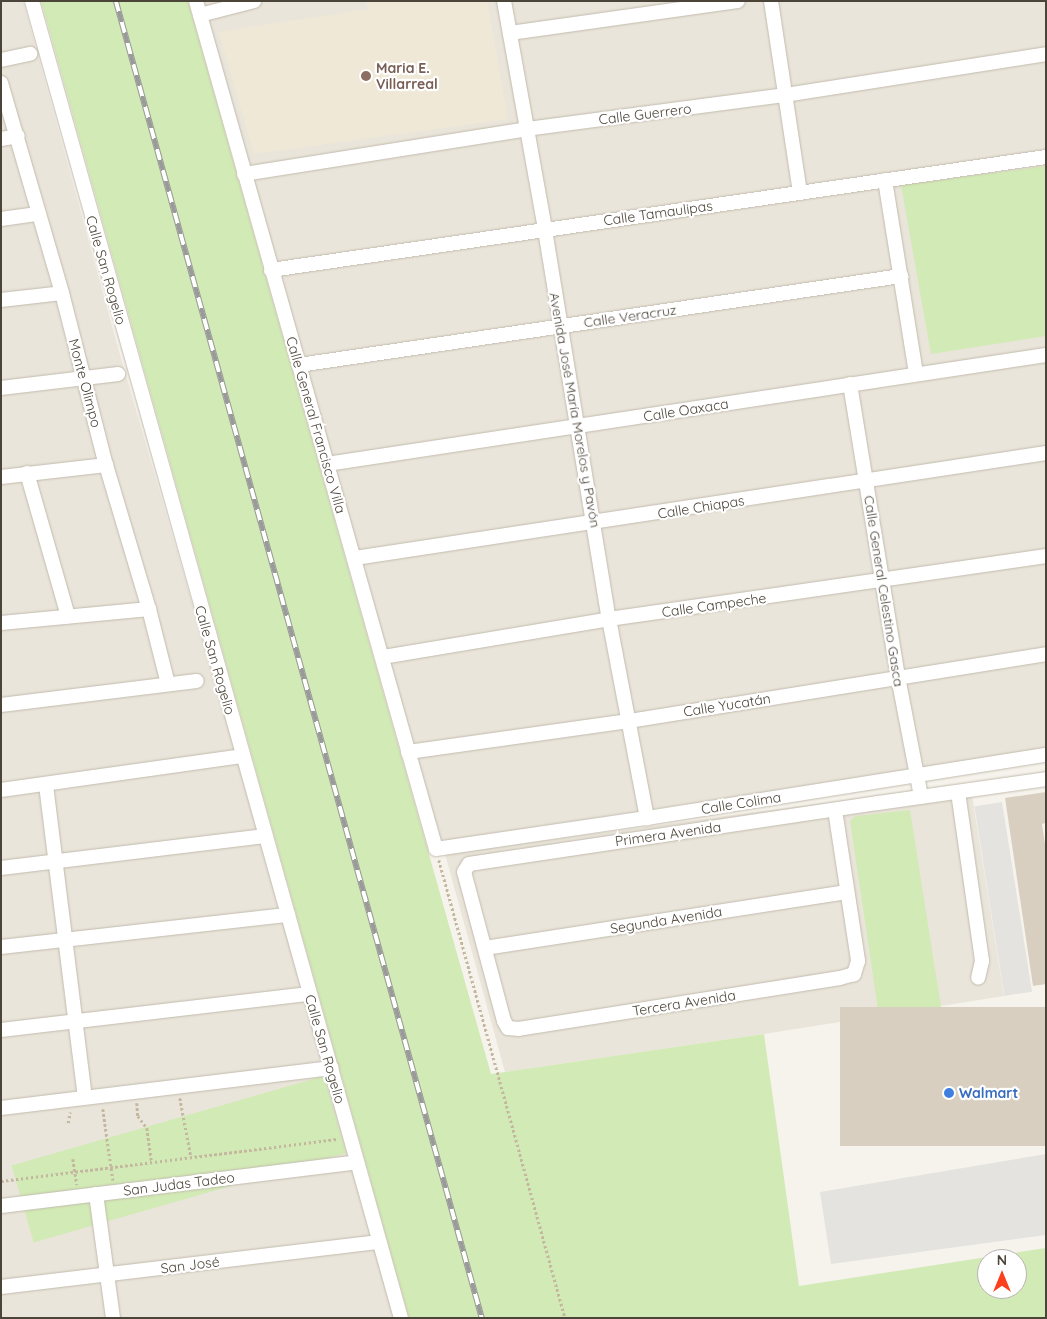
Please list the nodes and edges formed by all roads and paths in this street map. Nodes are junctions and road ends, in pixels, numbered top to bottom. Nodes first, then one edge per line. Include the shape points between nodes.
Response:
1 (32, 1) edge
2 (196, 1) edge
3 (254, 1) edge
4 (504, 1) edge
5 (738, 1) edge
6 (771, 1) edge
7 (200, 15) junction
8 (510, 32) junction
9 (30, 54) dead end
10 (1046, 54) edge
11 (1, 60) edge
12 (1, 82) edge
13 (785, 95) junction
14 (527, 129) junction
15 (18, 136) junction
16 (1, 139) edge
17 (1046, 157) edge
18 (244, 174) junction
19 (885, 180) junction
20 (800, 193) junction
21 (38, 214) junction
22 (1, 219) edge
23 (545, 230) junction
24 (271, 270) junction
25 (901, 276) junction
26 (62, 293) junction
27 (1, 300) edge
28 (560, 327) junction
29 (1046, 354) edge
30 (299, 365) junction
31 (916, 373) junction
32 (118, 374) dead end
33 (84, 378) junction
34 (850, 384) junction
35 (1, 388) edge
36 (577, 426) junction
37 (1046, 453) edge
38 (327, 464) junction
39 (106, 465) junction
40 (27, 473) junction
41 (1, 477) edge
42 (866, 482) junction
43 (594, 524) junction
44 (1046, 556) edge
45 (355, 558) junction
46 (882, 581) junction
47 (149, 610) junction
48 (68, 616) junction
49 (609, 619) junction
50 (1, 624) edge
51 (1046, 654) edge
52 (383, 658) junction
53 (898, 676) junction
54 (197, 681) dead end
55 (168, 684) junction
56 (1, 705) edge
57 (629, 721) junction
58 (408, 752) junction
59 (1046, 755) edge
60 (242, 756) junction
61 (917, 774) junction
62 (1046, 779) edge
63 (46, 785) junction
64 (1, 790) edge
65 (958, 792) junction
66 (921, 797) junction
67 (835, 810) junction
68 (647, 818) junction
69 (265, 836) junction
70 (436, 849) junction
71 (54, 861) junction
72 (1, 868) edge
73 (847, 892) junction
74 (288, 915) junction
75 (65, 940) junction
76 (1, 947) edge
77 (485, 948) junction
78 (978, 978) dead end
79 (309, 994) junction
80 (75, 1022) junction
81 (1, 1030) edge
82 (332, 1068) junction
83 (180, 1094) dead end
84 (85, 1098) junction
85 (137, 1099) dead end
86 (102, 1102) dead end
87 (70, 1107) dead end
88 (1, 1108) edge
89 (68, 1123) dead end
90 (342, 1138) dead end
91 (191, 1157) junction
92 (73, 1159) dead end
93 (152, 1162) junction
94 (357, 1162) junction
95 (111, 1168) junction
96 (74, 1172) junction
97 (1, 1180) edge
98 (113, 1183) dead end
99 (77, 1187) dead end
100 (96, 1194) junction
101 (1, 1206) edge
102 (379, 1242) junction
103 (106, 1274) junction
104 (1, 1287) edge
105 (113, 1318) edge
106 (401, 1318) edge
107 (565, 1318) edge

1 - 60 street, Calle San Rogelio
2 - 7 street, Calle General Francisco Villa
3 - 7 street
4 - 8 street, Avenida José María Morelos y Pavón
5 - 8 street
6 - 13 street
7 - 18 street, Calle General Francisco Villa
8 - 14 street, Avenida José María Morelos y Pavón
9 - 11 street
10 - 13 street, Calle Guerrero
12 - 15 street, Monte Olimpo
13 - 14 street, Calle Guerrero
13 - 20 street
14 - 18 street, Calle Guerrero
14 - 23 street, Avenida José María Morelos y Pavón
15 - 16 street
15 - 21 street, Monte Olimpo
17 - 19 street, Calle Tamaulipas
18 - 24 street, Calle General Francisco Villa
19 - 20 street, Calle Tamaulipas
19 - 25 street
20 - 23 street, Calle Tamaulipas
21 - 22 street
21 - 26 street, Monte Olimpo
23 - 24 street, Calle Tamaulipas
23 - 28 street, Avenida José María Morelos y Pavón
24 - 30 street, Calle General Francisco Villa
25 - 28 street, Calle Veracruz
25 - 31 street
26 - 27 street
26 - 33 street, Monte Olimpo
28 - 30 street, Calle Veracruz
28 - 36 street, Avenida José María Morelos y Pavón
29 - 31 street, Calle Oaxaca
30 - 38 street, Calle General Francisco Villa
31 - 34 street, Calle Oaxaca
32 - 33 street
33 - 35 street
33 - 39 street, Monte Olimpo
34 - 36 street, Calle Oaxaca
34 - 42 street, Calle General Celestino Gasca
36 - 38 street, Calle Oaxaca
36 - 43 street, Avenida José María Morelos y Pavón
37 - 42 street, Calle Chiapas
38 - 45 street, Calle General Francisco Villa
39 - 40 street
39 - 47 street, Monte Olimpo
40 - 41 street
40 - 48 street
42 - 43 street, Calle Chiapas
42 - 46 street, Calle General Celestino Gasca
43 - 45 street, Calle Chiapas
43 - 49 street, Avenida José María Morelos y Pavón
44 - 46 street, Calle Campeche
45 - 52 street, Calle General Francisco Villa
46 - 49 street, Calle Campeche
46 - 53 street, Calle General Celestino Gasca
47 - 48 street
47 - 55 street, Monte Olimpo
48 - 50 street
49 - 52 street, Calle Campeche
49 - 57 street, Avenida José María Morelos y Pavón
51 - 53 street, Calle Yucatán
52 - 58 street, Calle General Francisco Villa
53 - 57 street, Calle Yucatán
53 - 61 street, Calle General Celestino Gasca
54 - 55 street
55 - 56 street
57 - 58 street, Calle Yucatán
57 - 68 street, Avenida José María Morelos y Pavón
58 - 70 street, Calle General Francisco Villa
59 - 61 street, Calle Colima
60 - 63 street
60 - 69 street, Calle San Rogelio
61 - 66 street, Calle General Celestino Gasca
61 - 68 street, Calle Colima
62 - 65 street, Primera Avenida
63 - 64 street
63 - 71 street
65 - 66 street, Primera Avenida
65 - 78 street via 982,961
66 - 67 street, Primera Avenida
67 - 73 street
67 - 77 street, Primera Avenida via 476,862 466,866 464,872
68 - 70 street, Calle Colima
69 - 71 street
69 - 74 street, Calle San Rogelio
70 - 107 path
71 - 72 street
71 - 75 street
73 - 77 street, Segunda Avenida
73 - 77 street, Tercera Avenida via 857,970 854,974 519,1029 508,1028
74 - 75 street
74 - 79 street, Calle San Rogelio
75 - 76 street
75 - 80 street
79 - 80 street
79 - 82 street, Calle San Rogelio
80 - 81 street
80 - 84 street
82 - 84 street
82 - 94 street, Calle San Rogelio
83 - 91 path
84 - 88 street
85 - 93 path via 138,1114 147,1128
86 - 95 path
87 - 89 path
90 - 91 path
91 - 93 path
92 - 96 path
93 - 95 path
94 - 100 street, San Judas Tadeo
94 - 102 street, Calle San Rogelio
95 - 96 path
95 - 98 path
96 - 97 path
96 - 99 path
100 - 101 street, San Judas Tadeo
100 - 103 street
102 - 103 street, San José
102 - 106 street, Calle San Rogelio
103 - 104 street, San José
103 - 105 street

